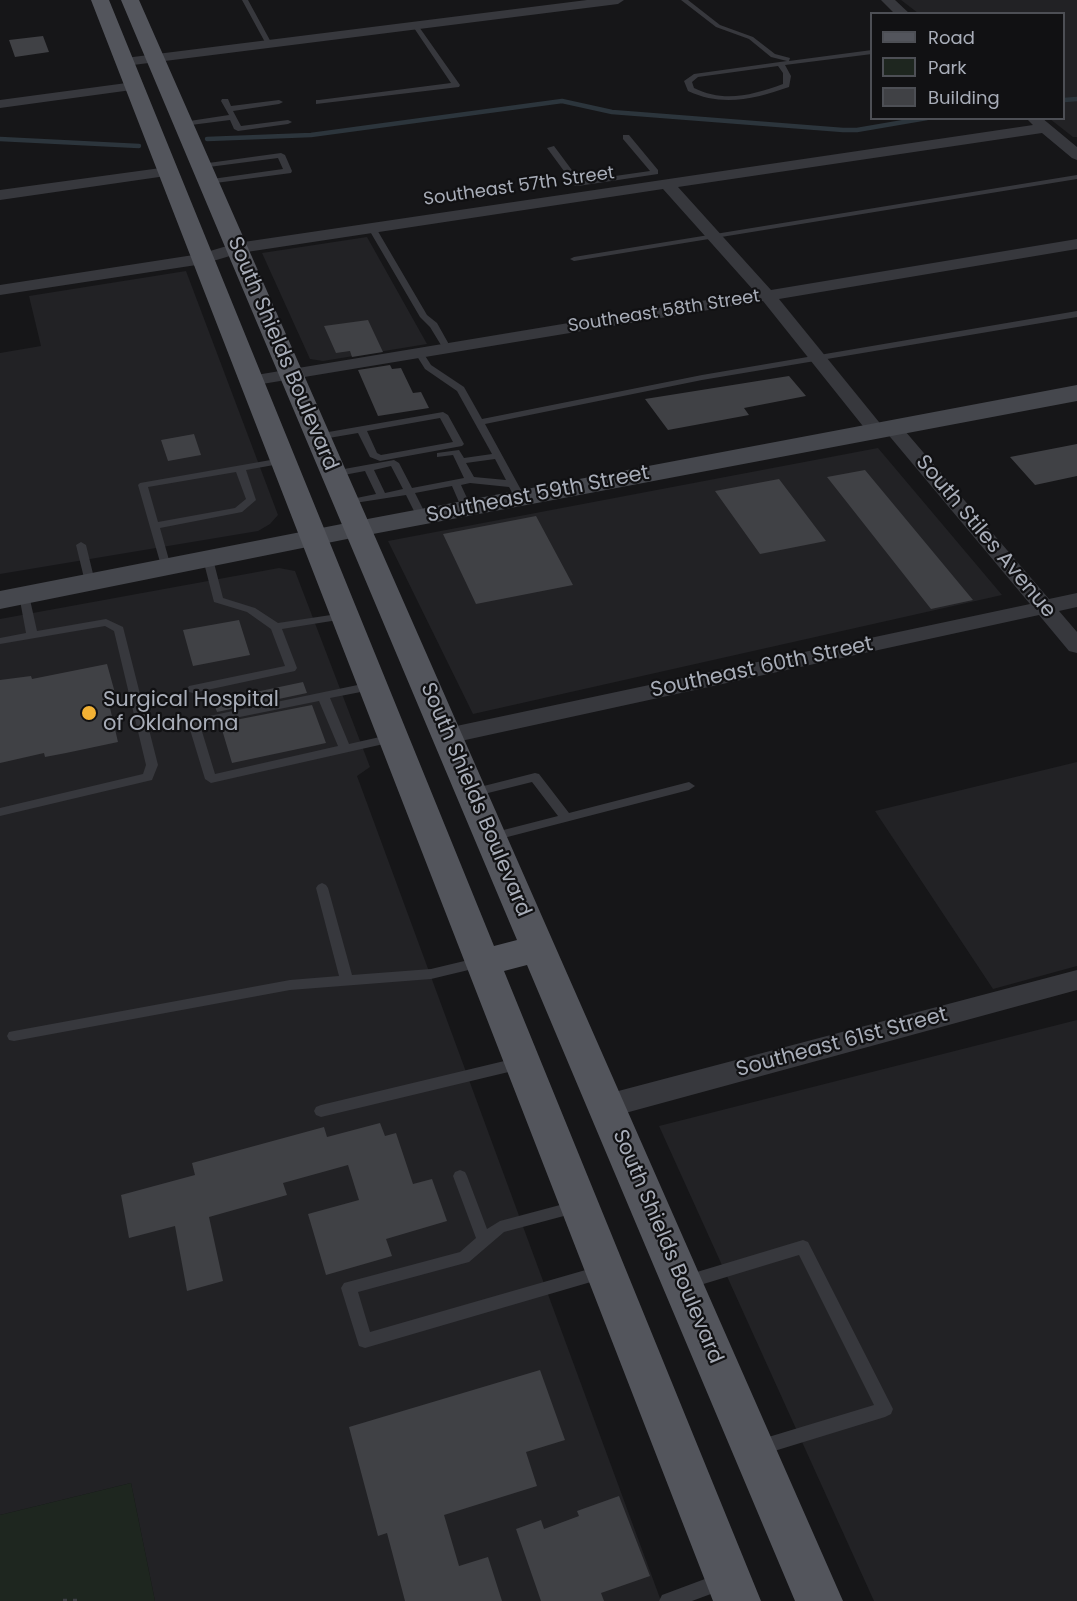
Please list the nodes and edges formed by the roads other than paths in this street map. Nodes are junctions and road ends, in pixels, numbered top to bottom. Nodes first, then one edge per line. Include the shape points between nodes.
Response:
1 (100, 0) edge
2 (130, 0) edge
3 (245, 0) edge
4 (516, 0) edge
5 (618, 0) edge
6 (684, 0) edge
7 (887, 0) edge
8 (525, 11) junction
9 (902, 12) edge
10 (415, 25) junction
11 (269, 44) junction
12 (870, 52) edge
13 (155, 58) junction
14 (799, 61) junction
15 (124, 62) junction
16 (779, 64) junction
17 (134, 86) junction
18 (279, 102) dead end
19 (319, 102) dead end
20 (0, 104) edge
21 (233, 117) junction
22 (288, 122) dead end
23 (1039, 123) edge
24 (183, 124) junction
25 (626, 137) dead end
26 (552, 148) dead end
27 (1077, 155) edge
28 (168, 172) junction
29 (655, 172) junction
30 (205, 174) junction
31 (1077, 177) edge
32 (668, 185) junction
33 (591, 189) junction
34 (0, 195) edge
35 (372, 228) junction
36 (714, 236) junction
37 (1077, 243) edge
38 (237, 248) junction
39 (203, 259) junction
40 (574, 259) dead end
41 (0, 290) edge
42 (767, 295) junction
43 (1077, 314) edge
44 (447, 348) junction
45 (419, 353) junction
46 (818, 358) junction
47 (290, 374) junction
48 (250, 381) junction
49 (1077, 393) edge
50 (480, 423) junction
51 (361, 429) junction
52 (885, 430) junction
53 (317, 437) junction
54 (498, 456) junction
55 (426, 458) dead end
56 (282, 461) junction
57 (461, 461) junction
58 (240, 468) junction
59 (368, 468) junction
60 (333, 474) junction
61 (470, 480) junction
62 (455, 483) junction
63 (407, 492) junction
64 (517, 492) junction
65 (382, 496) junction
66 (467, 508) junction
67 (351, 516) junction
68 (422, 517) junction
69 (154, 526) junction
70 (313, 539) junction
71 (81, 545) dead end
72 (208, 559) junction
73 (166, 567) junction
74 (90, 582) junction
75 (12, 597) edge
76 (1077, 600) edge
77 (1044, 607) junction
78 (344, 616) junction
79 (276, 627) junction
80 (32, 635) junction
81 (0, 641) edge
82 (1077, 646) edge
83 (372, 686) junction
84 (193, 688) dead end
85 (323, 696) junction
86 (447, 736) junction
87 (393, 738) junction
88 (345, 749) junction
89 (689, 786) dead end
90 (472, 793) junction
91 (0, 812) edge
92 (566, 818) junction
93 (491, 837) junction
94 (322, 888) dead end
95 (539, 949) junction
96 (482, 962) junction
97 (347, 980) junction
98 (1077, 980) edge
99 (14, 1036) dead end
100 (522, 1062) junction
101 (607, 1106) junction
102 (321, 1111) dead end
103 (460, 1176) dead end
104 (579, 1206) junction
105 (484, 1240) junction
106 (605, 1271) junction
107 (683, 1284) junction
108 (754, 1449) junction
109 (732, 1590) edge
110 (668, 1601) edge
111 (819, 1601) edge

1 - 15 main road, South Shields Boulevard
2 - 13 main road, South Shields Boulevard
3 - 11 lane
4 - 8 street
5 - 8 street
6 - 14 lane via 718,26 751,39 773,56
7 - 9 street
8 - 10 street
10 - 11 street
10 - 19 lane via 456,85
11 - 13 street
12 - 14 lane
13 - 15 street
13 - 24 main road, South Shields Boulevard
14 - 16 lane
15 - 17 main road, South Shields Boulevard
16 - 16 lane via 786,71 786,85 745,97 718,99 699,94 688,81 696,75
17 - 20 street
17 - 28 main road, South Shields Boulevard
18 - 21 lane via 227,105
21 - 22 lane via 238,129
21 - 24 lane
23 - 27 street
23 - 32 street, Southeast 57th Street
24 - 30 main road, South Shields Boulevard
25 - 29 lane
26 - 33 lane via 578,184
28 - 34 street
28 - 39 main road, South Shields Boulevard
29 - 32 lane
29 - 33 lane
30 - 30 lane via 281,155 288,171
30 - 38 main road, South Shields Boulevard
31 - 36 lane
32 - 33 street, Southeast 57th Street
32 - 36 street, South Stiles Avenue
33 - 35 street, Southeast 57th Street
35 - 38 street, Southeast 57th Street
35 - 44 lane via 424,317 434,325
36 - 40 lane
36 - 42 street, South Stiles Avenue
37 - 42 street, Southeast 58th Street
38 - 39 street, Southeast 57th Street
38 - 47 main road, South Shields Boulevard
39 - 41 street, Southeast 57th Street
39 - 48 main road, South Shields Boulevard
42 - 44 street, Southeast 58th Street
42 - 46 street, South Stiles Avenue
43 - 46 lane
44 - 45 street, Southeast 58th Street
45 - 47 street, Southeast 58th Street
45 - 50 lane via 428,367 461,389
46 - 50 lane
46 - 52 street, South Stiles Avenue
47 - 48 street, Southeast 58th Street
47 - 53 main road, South Shields Boulevard
48 - 56 main road, South Shields Boulevard
49 - 52 main road, Southeast 59th Street
50 - 54 lane
51 - 51 lane via 443,415 459,444 380,458 373,455
51 - 53 lane
52 - 64 main road, Southeast 59th Street
52 - 77 street, South Stiles Avenue
53 - 60 main road, South Shields Boulevard
54 - 57 lane
54 - 64 lane
55 - 57 lane via 456,453
56 - 58 lane
56 - 70 main road, South Shields Boulevard
57 - 61 lane
58 - 69 lane via 251,500 238,510
58 - 69 lane via 143,485
59 - 60 lane
59 - 63 lane via 397,463
59 - 65 lane
60 - 67 main road, South Shields Boulevard
61 - 62 lane
61 - 64 lane
62 - 63 lane
62 - 66 lane
63 - 65 lane
63 - 68 lane
64 - 66 main road, Southeast 59th Street
65 - 67 lane
66 - 68 main road, Southeast 59th Street
67 - 68 main road, Southeast 59th Street
67 - 70 main road, Southeast 59th Street
67 - 86 main road, South Shields Boulevard
69 - 73 lane
70 - 72 main road, Southeast 59th Street
70 - 78 main road, South Shields Boulevard
71 - 74 lane
72 - 73 main road, Southeast 59th Street
72 - 79 lane via 218,600 251,610
73 - 74 main road, Southeast 59th Street
74 - 75 main road, Southeast 59th Street
75 - 80 lane
76 - 77 street, Southeast 60th Street
77 - 82 street, South Stiles Avenue
77 - 86 street, Southeast 60th Street
78 - 79 lane
78 - 83 main road, South Shields Boulevard
79 - 84 lane via 291,668
80 - 81 lane
80 - 91 lane via 106,622 119,629 152,765 148,777
83 - 85 lane
83 - 87 main road, South Shields Boulevard
85 - 88 lane
85 - 88 lane via 194,723 211,779
86 - 90 main road, South Shields Boulevard
87 - 88 lane
87 - 96 main road, South Shields Boulevard
89 - 92 lane
90 - 92 lane via 535,777
90 - 93 main road, South Shields Boulevard
92 - 93 lane
93 - 95 main road, South Shields Boulevard
94 - 97 lane
95 - 96 main road
95 - 101 main road, South Shields Boulevard
96 - 97 lane via 431,974
96 - 100 main road, South Shields Boulevard
97 - 99 lane via 290,985
98 - 101 street, Southeast 61st Street
100 - 102 lane
100 - 104 main road, South Shields Boulevard
101 - 107 main road, South Shields Boulevard
103 - 105 lane
104 - 105 lane via 500,1227
104 - 106 main road, South Shields Boulevard
105 - 106 lane via 464,1257 349,1288 365,1341
106 - 109 main road, South Shields Boulevard
107 - 108 main road, South Shields Boulevard
107 - 108 lane via 802,1247 885,1409
108 - 111 main road, South Shields Boulevard
109 - 110 lane

